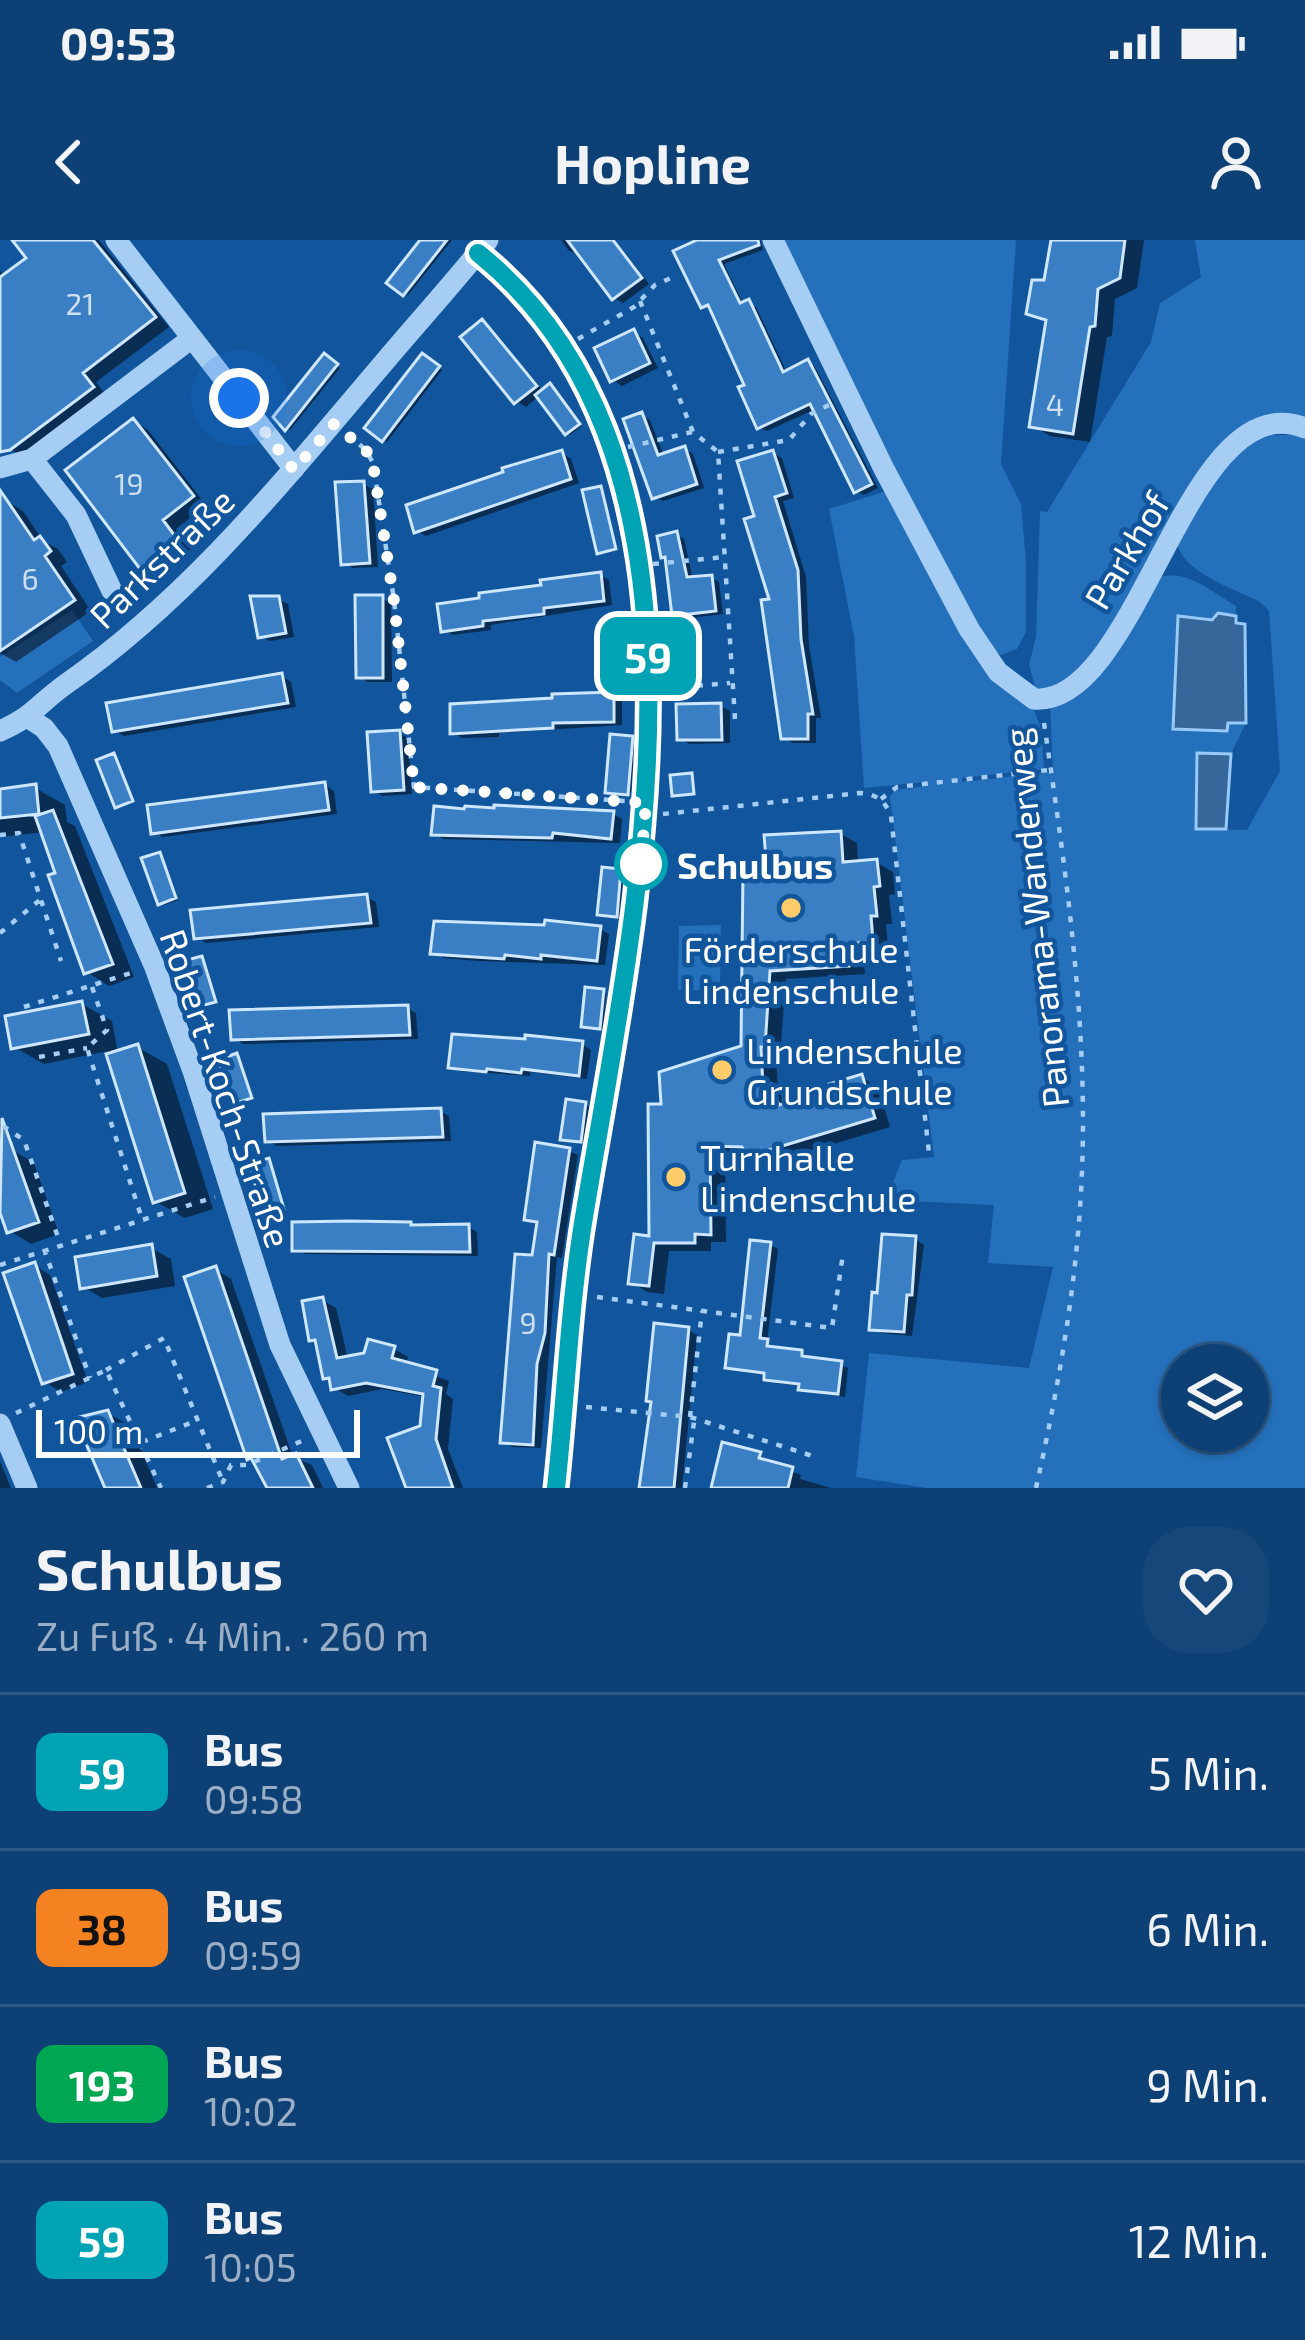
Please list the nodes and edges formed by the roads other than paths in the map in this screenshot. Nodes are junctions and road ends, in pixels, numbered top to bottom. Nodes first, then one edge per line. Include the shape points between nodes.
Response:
1 (116, 240) edge
2 (773, 240) edge
3 (483, 246) edge
4 (192, 338) junction
5 (1305, 428) edge
6 (32, 459) junction
7 (0, 468) edge
8 (294, 470) junction
9 (112, 591) dead end
10 (30, 719) junction
11 (0, 731) edge
12 (0, 1422) edge
13 (27, 1488) edge
14 (349, 1488) edge
15 (556, 1488) edge

1 - 4 street
2 - 5 street, Parkhof via 980,648 1020,692 1038,699 1069,691 1099,658 1234,443 1264,424
3 - 8 street, Parkstraße
3 - 15 street via 562,348 610,452 638,566 649,690 646,808 628,963 574,1295
4 - 6 street
4 - 8 street
6 - 7 street
6 - 9 street via 76,515
8 - 10 street, Parkstraße via 143,627
10 - 11 street, Parkstraße
10 - 14 street, Robert-Koch-Straße via 58,746 154,964 280,1345
12 - 13 street

